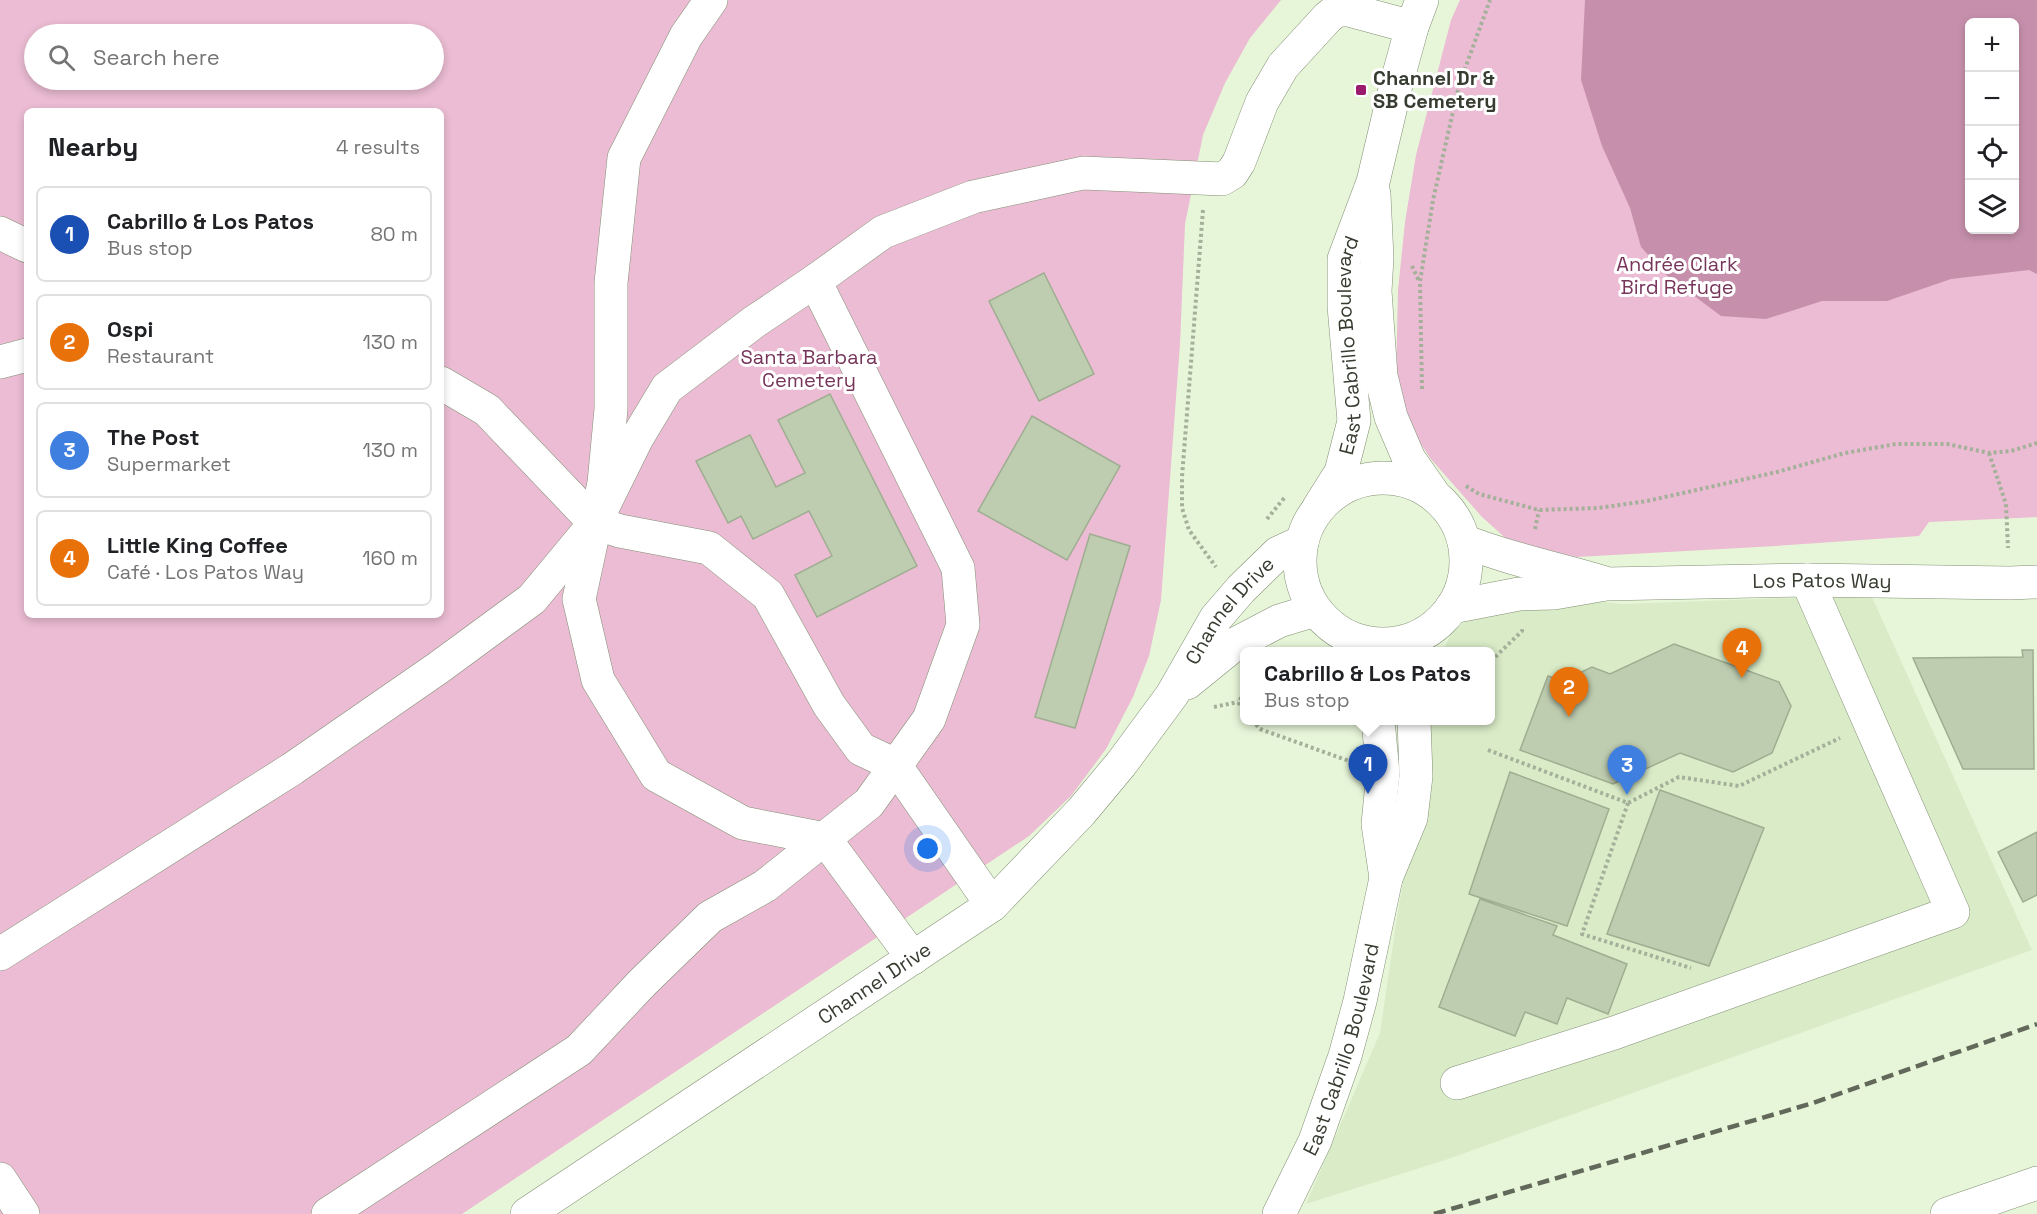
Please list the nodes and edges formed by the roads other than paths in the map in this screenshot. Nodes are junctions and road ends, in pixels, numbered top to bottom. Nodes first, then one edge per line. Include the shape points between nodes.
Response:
1 (711, 0) edge
2 (1417, 14) edge
3 (1373, 182) junction
4 (0, 233) edge
5 (24, 245) edge
6 (815, 281) junction
7 (24, 356) edge
8 (0, 362) edge
9 (444, 385) edge
10 (1431, 492) junction
11 (1319, 507) junction
12 (595, 523) junction
13 (1464, 541) junction
14 (1302, 542) junction
15 (1807, 580) junction
16 (2024, 582) edge
17 (1606, 584) junction
18 (1452, 607) junction
19 (1322, 618) junction
20 (1422, 643) edge
21 (1346, 647) edge
22 (1172, 695) junction
23 (1378, 725) edge
24 (1414, 725) edge
25 (895, 765) junction
26 (825, 839) junction
27 (1386, 878) junction
28 (992, 905) junction
29 (0, 954) edge
30 (913, 958) junction
31 (1457, 1083) dead end
32 (0, 1179) edge
33 (2037, 1183) edge
34 (23, 1214) edge
35 (328, 1214) edge
36 (527, 1214) edge
37 (1279, 1214) edge
38 (1947, 1214) edge

1 - 12 main road via 686,36 624,158 611,283 611,409 604,483
2 - 3 main road, East Cabrillo Boulevard
2 - 6 main road via 1337,10 1328,16 1283,66 1262,102 1232,173 1205,190 1083,173 973,197 884,232
3 - 10 main road, East Cabrillo Boulevard via 1381,376 1404,448
3 - 11 main road, East Cabrillo Boulevard via 1344,259 1354,421 1341,472
4 - 5 main road
6 - 12 main road via 668,388 637,438
6 - 25 main road via 958,568 963,625 929,719
7 - 8 main road
9 - 12 main road via 487,410
10 - 11 main road via 1409,482 1385,478 1360,481 1338,491
10 - 13 main road via 1447,508
11 - 14 main road via 1308,522
12 - 25 main road via 709,548 768,595 829,705 861,749
12 - 26 main road via 579,600 598,680 656,775 743,823
12 - 29 main road via 532,599 438,668 292,769
13 - 17 main road, Los Patos Way via 1494,554 1558,568
13 - 18 main road via 1466,570
14 - 19 main road via 1299,565 1304,589
14 - 22 main road, Channel Drive via 1278,553 1216,618
15 - 16 main road, Los Patos Way
15 - 17 main road, Los Patos Way
15 - 31 main road via 1953,912 1614,1033
17 - 18 main road, Los Patos Way
18 - 20 main road
19 - 20 main road via 1347,638 1367,643
19 - 21 main road
19 - 22 main road, Channel Drive via 1279,621 1235,644
22 - 28 main road, Channel Drive via 1081,812
23 - 27 main road, East Cabrillo Boulevard via 1383,773 1378,824
24 - 27 main road, East Cabrillo Boulevard via 1416,776 1411,818
25 - 26 main road via 869,803
25 - 28 main road
26 - 30 main road
26 - 35 main road via 765,886 710,917 579,1050
27 - 37 main road, East Cabrillo Boulevard via 1345,1056 1315,1141
28 - 30 main road, Channel Drive
30 - 36 main road, Channel Drive
32 - 34 main road
33 - 38 main road

